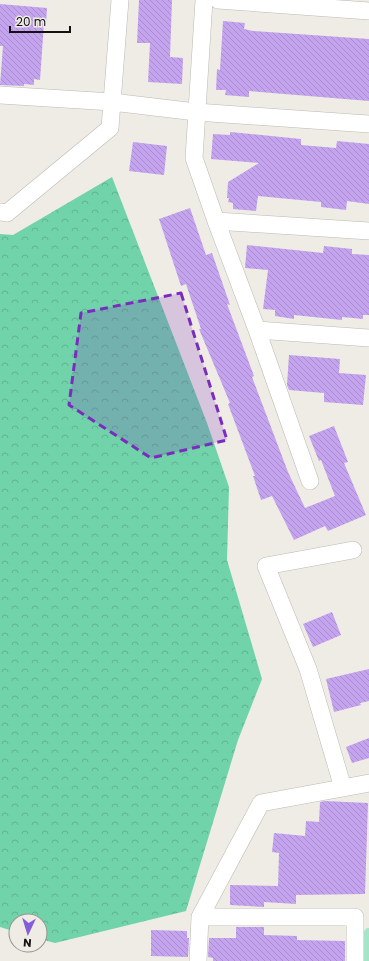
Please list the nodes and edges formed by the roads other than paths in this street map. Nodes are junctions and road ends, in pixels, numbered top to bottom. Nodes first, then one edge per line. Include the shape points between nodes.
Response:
1 (120, 0) edge
2 (204, 0) edge
3 (218, 0) edge
4 (369, 11) edge
5 (0, 94) edge
6 (112, 102) junction
7 (196, 112) junction
8 (369, 124) edge
9 (0, 212) edge
10 (216, 221) junction
11 (369, 231) edge
12 (258, 330) junction
13 (369, 338) edge
14 (310, 481) dead end
15 (354, 550) dead end
16 (369, 783) edge
17 (343, 788) junction
18 (200, 917) junction
19 (362, 917) edge
20 (198, 961) edge
21 (355, 961) edge

1 - 6 street
2 - 7 street
3 - 4 street
5 - 6 street
6 - 7 street
6 - 9 street via 110,128 7,213
7 - 8 street
7 - 10 street via 194,158
10 - 11 street
10 - 12 street
12 - 13 street
12 - 14 street
15 - 17 street via 266,566 308,669
16 - 17 street
17 - 18 street via 261,803
18 - 19 street
18 - 20 street
19 - 21 street

